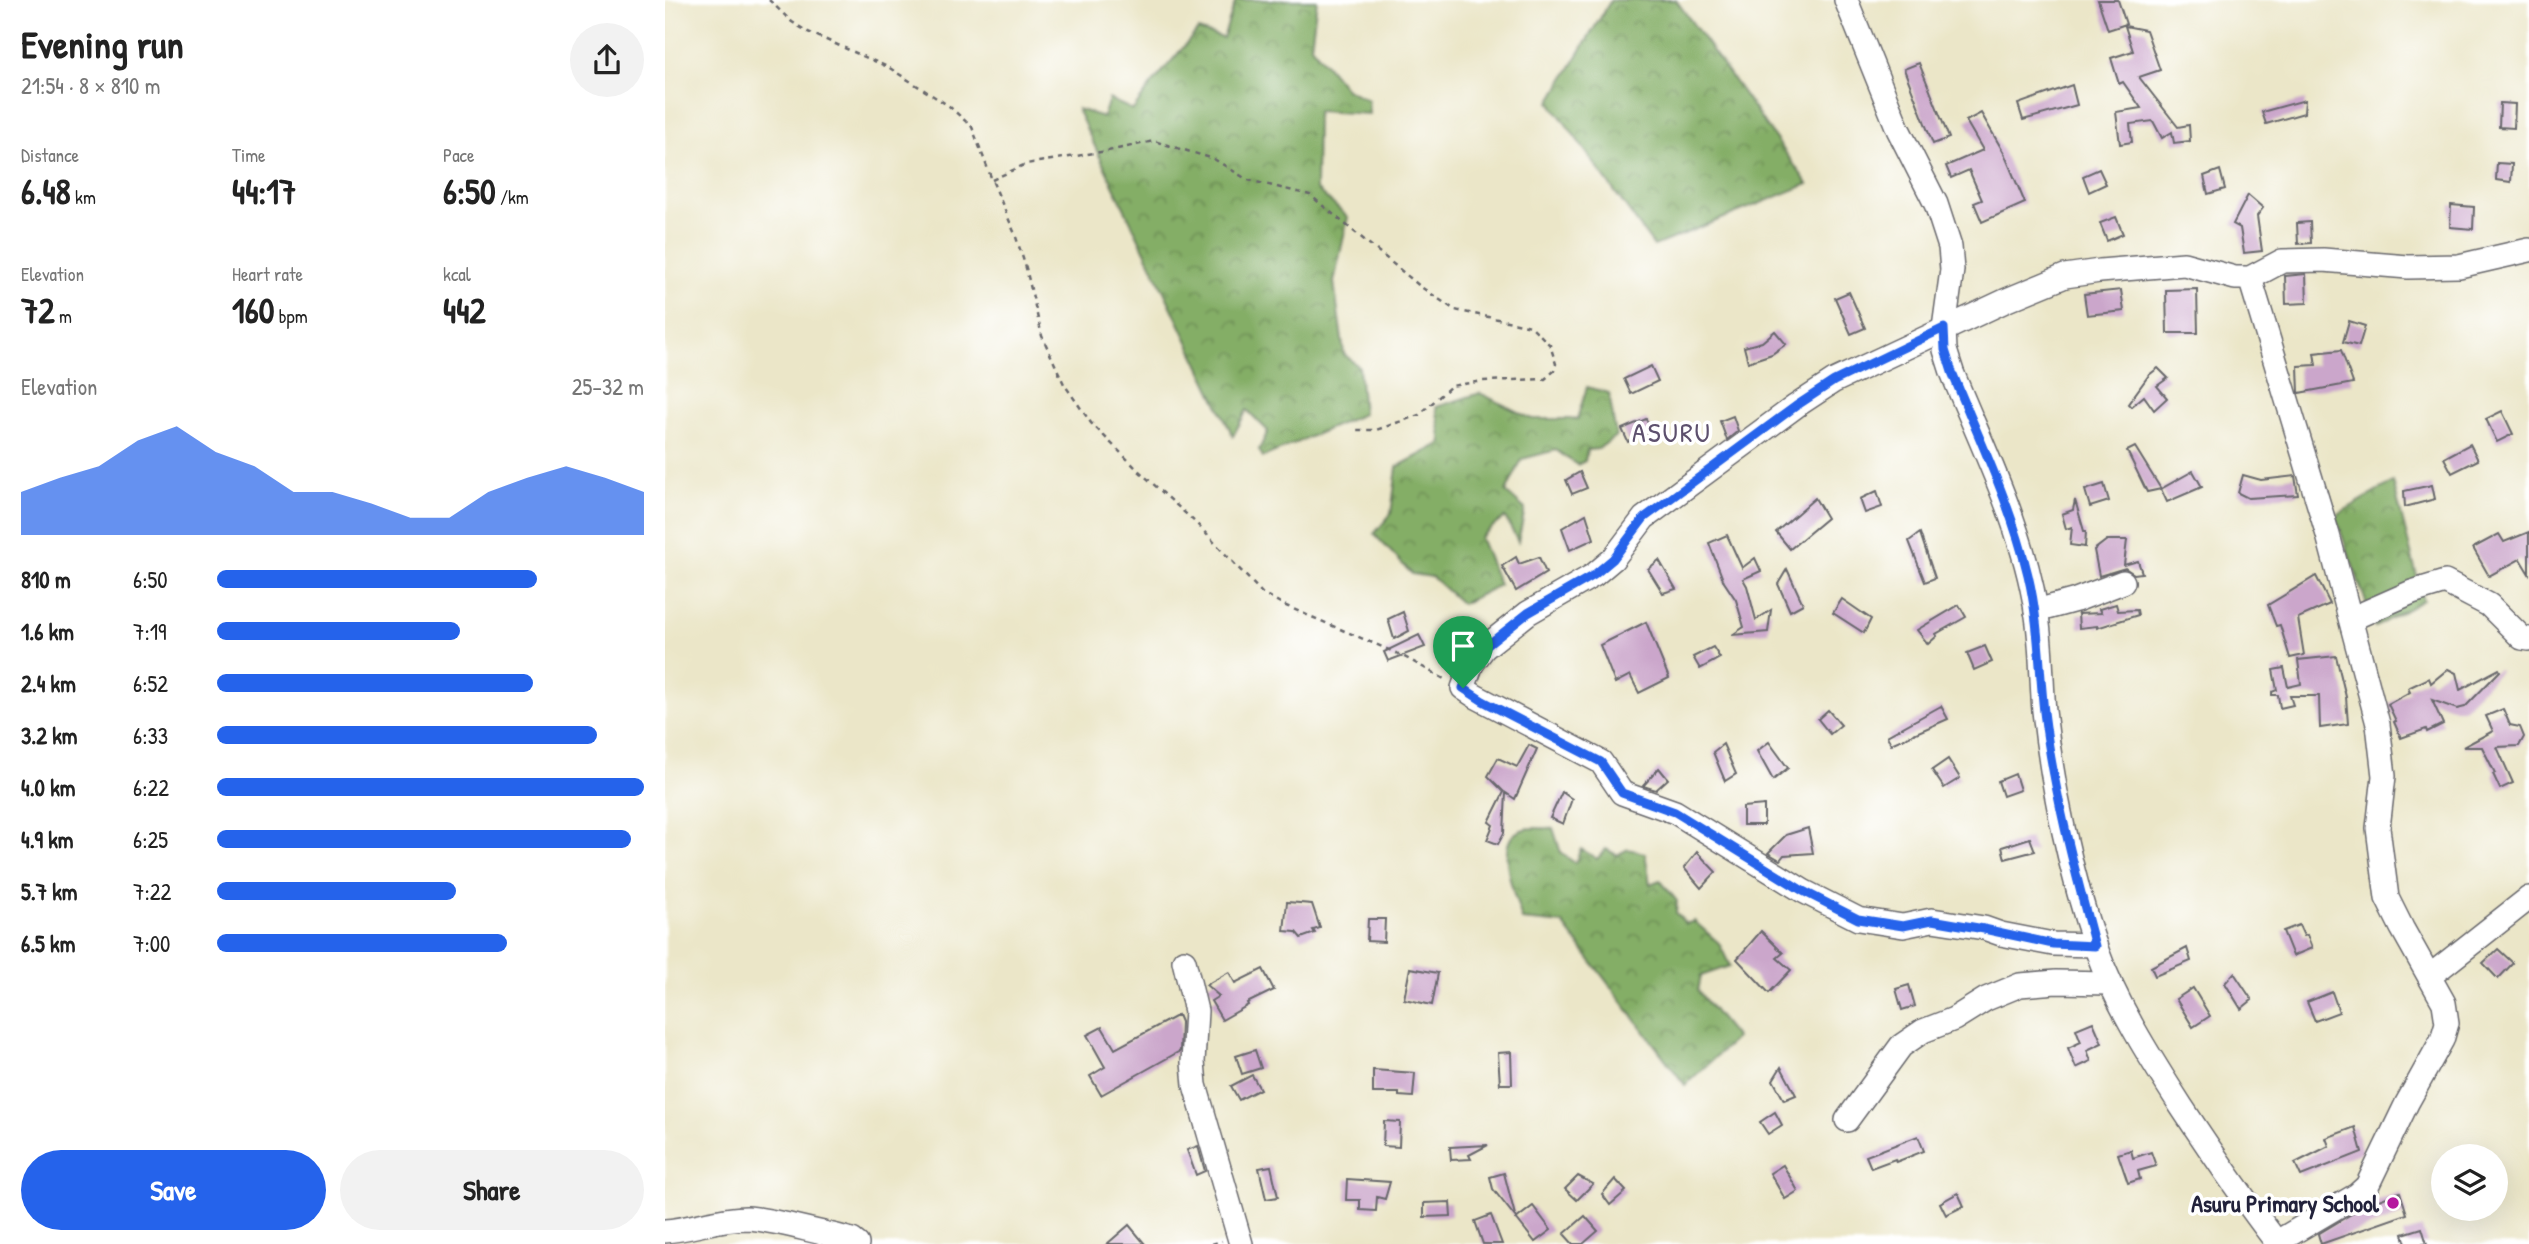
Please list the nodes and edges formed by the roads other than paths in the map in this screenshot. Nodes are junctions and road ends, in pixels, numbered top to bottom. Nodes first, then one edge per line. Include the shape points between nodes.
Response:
1 (1846, 0) edge
2 (2529, 250) edge
3 (2250, 278) junction
4 (1944, 328) junction
5 (2123, 582) dead end
6 (2036, 611) junction
7 (2351, 619) junction
8 (2529, 639) edge
9 (2529, 898) edge
10 (2095, 946) junction
11 (1184, 961) dead end
12 (2430, 976) junction
13 (2109, 983) junction
14 (1847, 1120) dead end
15 (665, 1231) edge
16 (2278, 1243) edge
17 (857, 1244) edge
18 (1241, 1244) edge

1 - 4 street via 1898,129 1936,204 1950,247 1952,270
2 - 3 street via 2459,266 2282,261
3 - 4 street via 2185,264 2065,276
3 - 7 street
4 - 6 street via 1952,372 2010,511
4 - 10 street via 1834,381 1644,518 1604,567 1528,613 1484,648 1463,688 1601,762 1622,793 1675,812 1803,891 1858,919 1903,926 1932,920 2053,944
5 - 6 street
6 - 10 street via 2044,712 2062,823
7 - 8 street via 2445,582 2489,605 2522,638
7 - 12 street via 2382,752 2378,828 2388,898
9 - 12 street
10 - 13 street
11 - 18 street via 1196,1011 1195,1085
12 - 16 street via 2444,1003 2447,1023 2374,1175 2357,1195
13 - 14 street via 2020,985 1923,1031 1901,1046
13 - 16 street via 2206,1144
15 - 17 street via 748,1218

